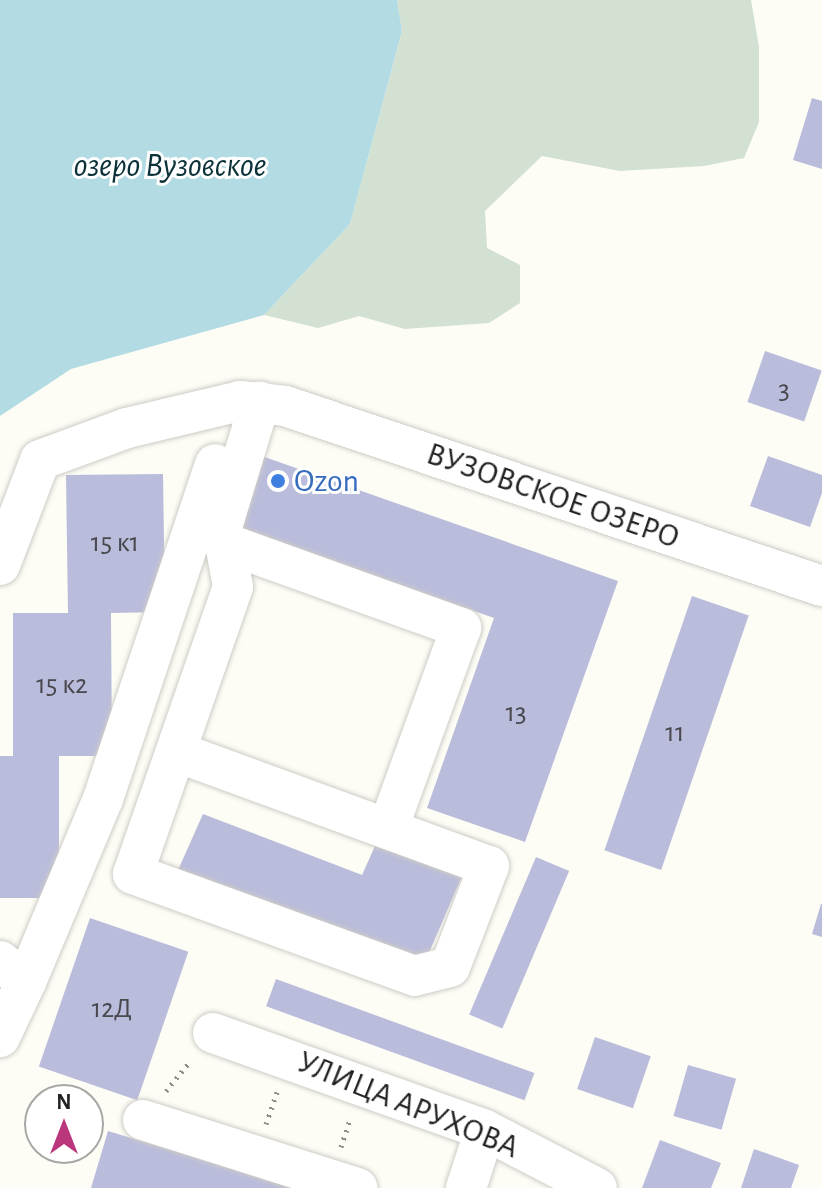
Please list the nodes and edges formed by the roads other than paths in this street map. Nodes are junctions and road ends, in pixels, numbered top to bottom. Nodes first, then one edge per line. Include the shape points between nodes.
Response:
1 (262, 403) junction
2 (40, 460) junction
3 (0, 473) edge
4 (225, 543) junction
5 (0, 565) edge
6 (822, 586) edge
7 (177, 752) junction
8 (388, 829) junction
9 (13, 971) edge
10 (213, 1033) road end
11 (0, 1037) edge
12 (143, 1120) road end
13 (485, 1130) junction
14 (344, 1184) edge
15 (466, 1188) edge
16 (597, 1188) edge

1 - 2 street via 127,428
1 - 4 street via 227,504
1 - 6 street, ВУЗОВСКОЕ ОЗЕРО
1 - 9 street via 201,500 103,799
2 - 3 street
2 - 5 street
4 - 7 street via 233,587
4 - 8 street via 461,628
7 - 8 street
7 - 8 street via 133,874 415,976 450,967 489,866
9 - 11 street
10 - 13 street, УЛИЦА АРУХОВА
12 - 14 street
13 - 15 street
13 - 16 street, УЛИЦА АРУХОВА

